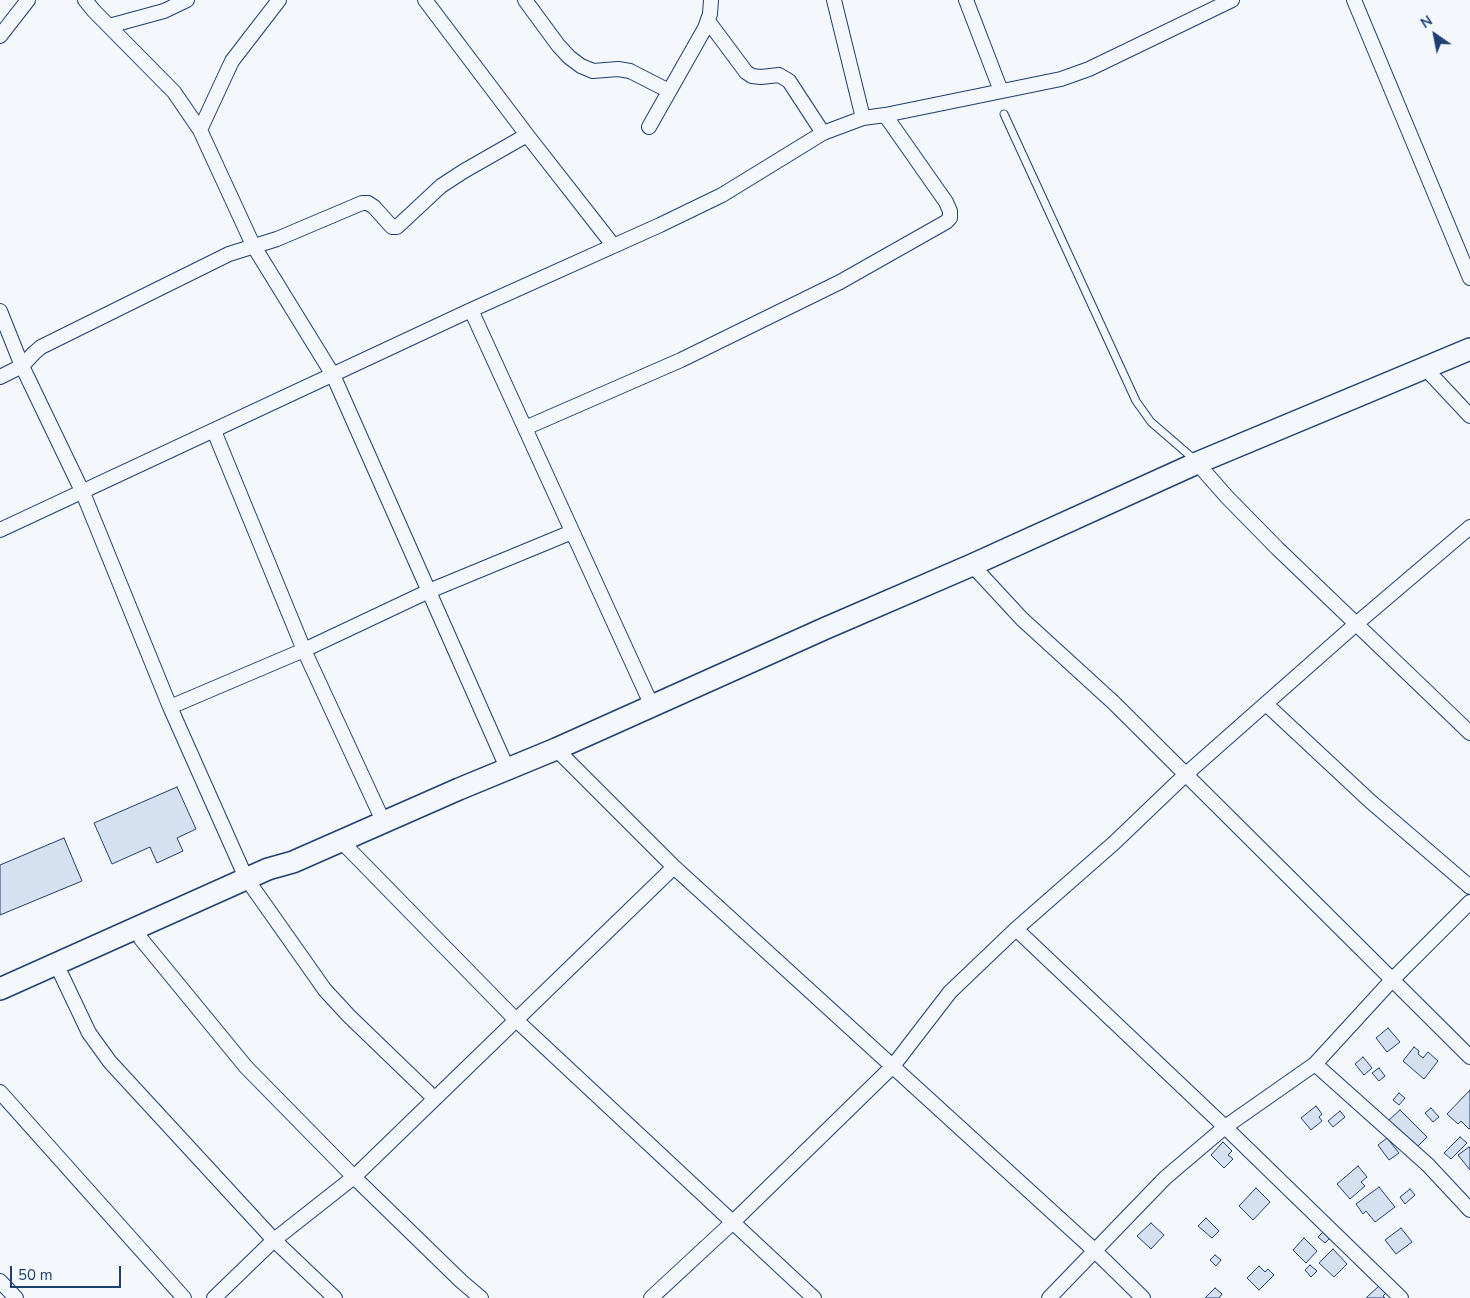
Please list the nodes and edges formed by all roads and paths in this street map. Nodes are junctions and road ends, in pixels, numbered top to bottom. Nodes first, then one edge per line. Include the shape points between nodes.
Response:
1 (28, 0) edge
2 (85, 0) edge
3 (188, 0) edge
4 (279, 0) edge
5 (425, 0) edge
6 (525, 0) edge
7 (711, 0) edge
8 (834, 0) edge
9 (966, 0) edge
10 (1232, 0) edge
11 (1354, 0) edge
12 (708, 21) junction
13 (109, 26) junction
14 (0, 36) edge
15 (669, 91) junction
16 (1001, 91) junction
17 (1004, 114) dead end
18 (885, 115) junction
19 (863, 118) junction
20 (649, 127) dead end
21 (200, 130) junction
22 (823, 133) junction
23 (527, 135) junction
24 (253, 245) junction
25 (613, 245) junction
26 (1470, 278) edge
27 (471, 310) junction
28 (0, 311) edge
29 (1470, 349) edge
30 (22, 366) junction
31 (1425, 368) junction
32 (333, 375) junction
33 (0, 377) edge
34 (1470, 416) edge
35 (525, 428) junction
36 (214, 431) junction
37 (1197, 463) junction
38 (82, 493) junction
39 (1470, 527) edge
40 (0, 530) edge
41 (572, 532) junction
42 (972, 565) junction
43 (429, 591) junction
44 (1356, 624) junction
45 (304, 650) junction
46 (1266, 704) junction
47 (652, 706) junction
48 (170, 707) junction
49 (1470, 733) edge
50 (556, 749) junction
51 (508, 770) junction
52 (1186, 775) junction
53 (384, 823) junction
54 (341, 841) junction
55 (674, 867) junction
56 (249, 884) junction
57 (1470, 887) edge
58 (1470, 902) edge
59 (1016, 929) junction
60 (141, 939) junction
61 (60, 974) junction
62 (1392, 980) junction
63 (0, 988) edge
64 (0, 1001) edge
65 (515, 1019) junction
66 (1470, 1057) edge
67 (1315, 1064) junction
68 (893, 1066) junction
69 (0, 1092) edge
70 (434, 1098) junction
71 (1225, 1127) junction
72 (354, 1177) junction
73 (1470, 1210) edge
74 (733, 1222) junction
75 (274, 1240) junction
76 (1094, 1250) junction
77 (0, 1281) edge
78 (16, 1298) edge
79 (184, 1298) edge
80 (214, 1298) edge
81 (335, 1298) edge
82 (481, 1298) edge
83 (651, 1298) edge
84 (814, 1298) edge
85 (1048, 1298) edge
86 (1143, 1298) edge
87 (1401, 1298) edge

1 - 14 street
2 - 13 street
3 - 13 street
4 - 21 street via 232,61
5 - 23 street
6 - 15 street via 568,57 581,66 593,71 618,68 630,71
7 - 12 street
8 - 19 street
9 - 16 street
10 - 16 street via 1089,69 1060,79
11 - 26 street
12 - 15 street
12 - 22 street via 746,72 761,77 780,75 789,81
13 - 21 street via 174,92
15 - 20 street
16 - 18 street
17 - 37 lane via 1136,401 1151,422
18 - 19 street
18 - 35 street via 946,202 950,218 946,222 840,282 690,356
19 - 22 street
21 - 24 street
22 - 25 street via 722,194
23 - 24 street via 441,186 397,226 392,227 374,207 362,203 276,239
23 - 25 street
24 - 30 street via 42,347
24 - 32 street
25 - 27 street
27 - 32 street
27 - 35 street
28 - 30 street
29 - 31 main road
30 - 33 street
30 - 38 street
31 - 34 street
31 - 37 main road
32 - 36 street
32 - 43 street
35 - 41 street
36 - 38 street
36 - 45 street
37 - 42 main road
37 - 44 street
38 - 40 street
38 - 48 street
39 - 44 street
41 - 43 street
41 - 47 street
42 - 47 main road
42 - 52 street via 1022,619 1114,703
43 - 45 street
43 - 51 street
44 - 46 street
44 - 49 street
45 - 48 street
45 - 53 street
46 - 52 street
46 - 57 street via 1370,801
47 - 50 main road
48 - 56 street
50 - 51 main road
50 - 55 street
51 - 53 main road
52 - 59 street via 1114,844
52 - 62 street
53 - 54 main road
54 - 56 main road via 293,862 274,880
54 - 65 street
55 - 65 street
55 - 68 street
56 - 60 main road
56 - 63 main road
56 - 70 street via 325,990
58 - 62 street
59 - 68 street via 950,992
59 - 71 street
60 - 61 main road
60 - 72 street via 246,1067
61 - 64 main road
61 - 75 street via 88,1033 104,1055
62 - 66 street
62 - 67 street
65 - 70 street
65 - 74 street
67 - 71 street
67 - 73 street via 1428,1166
68 - 74 street
68 - 76 street
69 - 79 street
70 - 72 street
71 - 76 street via 1165,1178
71 - 87 street
72 - 75 street
72 - 82 street
74 - 83 street
74 - 84 street
75 - 80 street
75 - 81 street
76 - 85 street
76 - 86 street
77 - 78 street

